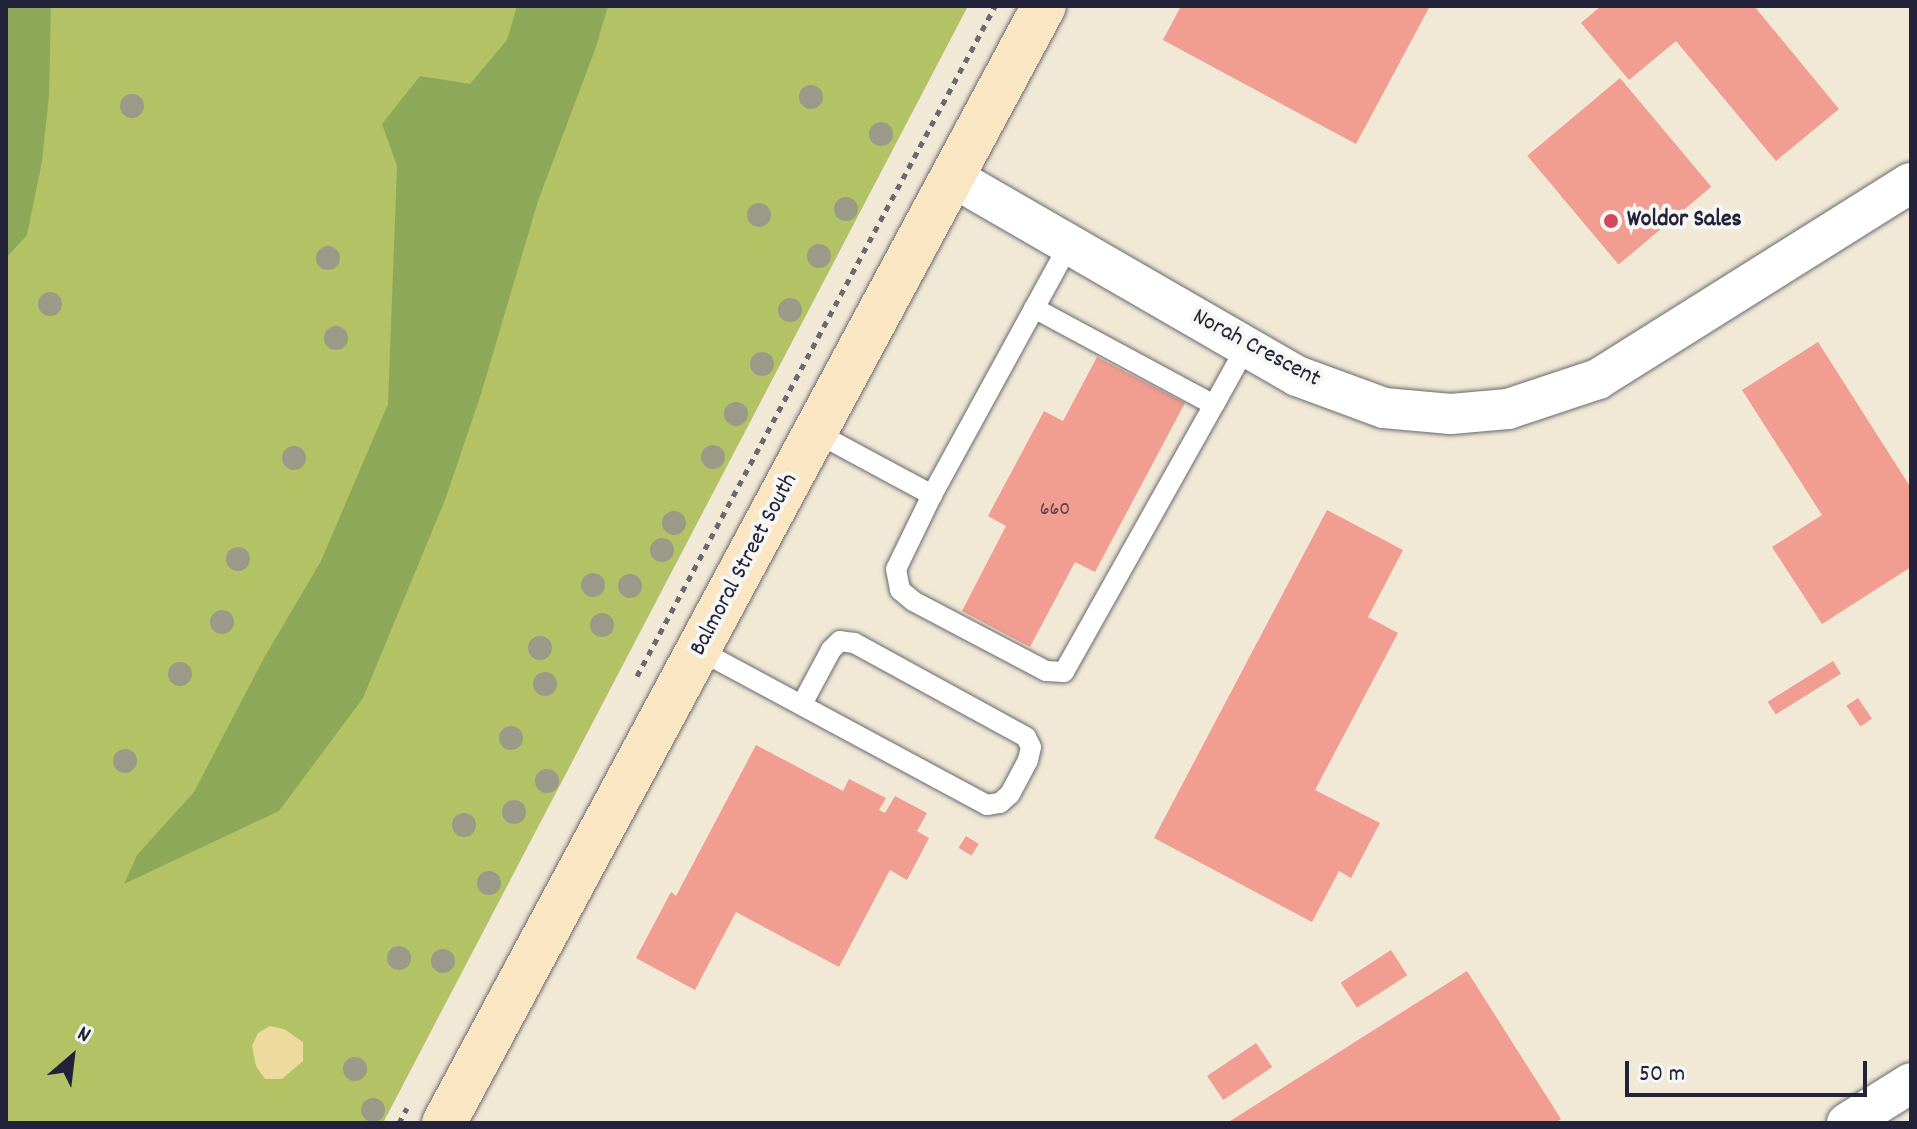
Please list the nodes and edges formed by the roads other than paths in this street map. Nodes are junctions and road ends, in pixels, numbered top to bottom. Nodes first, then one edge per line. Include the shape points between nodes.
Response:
1 (1044, 6) edge
2 (954, 178) junction
3 (1911, 183) edge
4 (1069, 245) junction
5 (1034, 308) junction
6 (1246, 347) junction
7 (1214, 405) junction
8 (817, 433) junction
9 (932, 495) junction
10 (699, 650) junction
11 (802, 704) junction
12 (1911, 1083) edge
13 (429, 1109) edge
14 (1847, 1123) edge

1 - 2 main road, Balmoral Street South
2 - 4 street, Norah Crescent
2 - 8 main road, Balmoral Street South
3 - 6 street, Norah Crescent via 1598,379 1508,409 1451,414 1384,408 1297,376
4 - 5 lane
4 - 6 street, Norah Crescent
5 - 7 lane
5 - 9 lane
6 - 7 lane
7 - 9 lane via 1064,672 1046,671 900,590 896,569
8 - 9 lane
8 - 10 main road, Balmoral Street South
10 - 11 lane
10 - 13 main road, Balmoral Street South
11 - 11 lane via 987,805 1010,794 1031,747 1026,737 854,643 840,641 831,650
12 - 14 street

